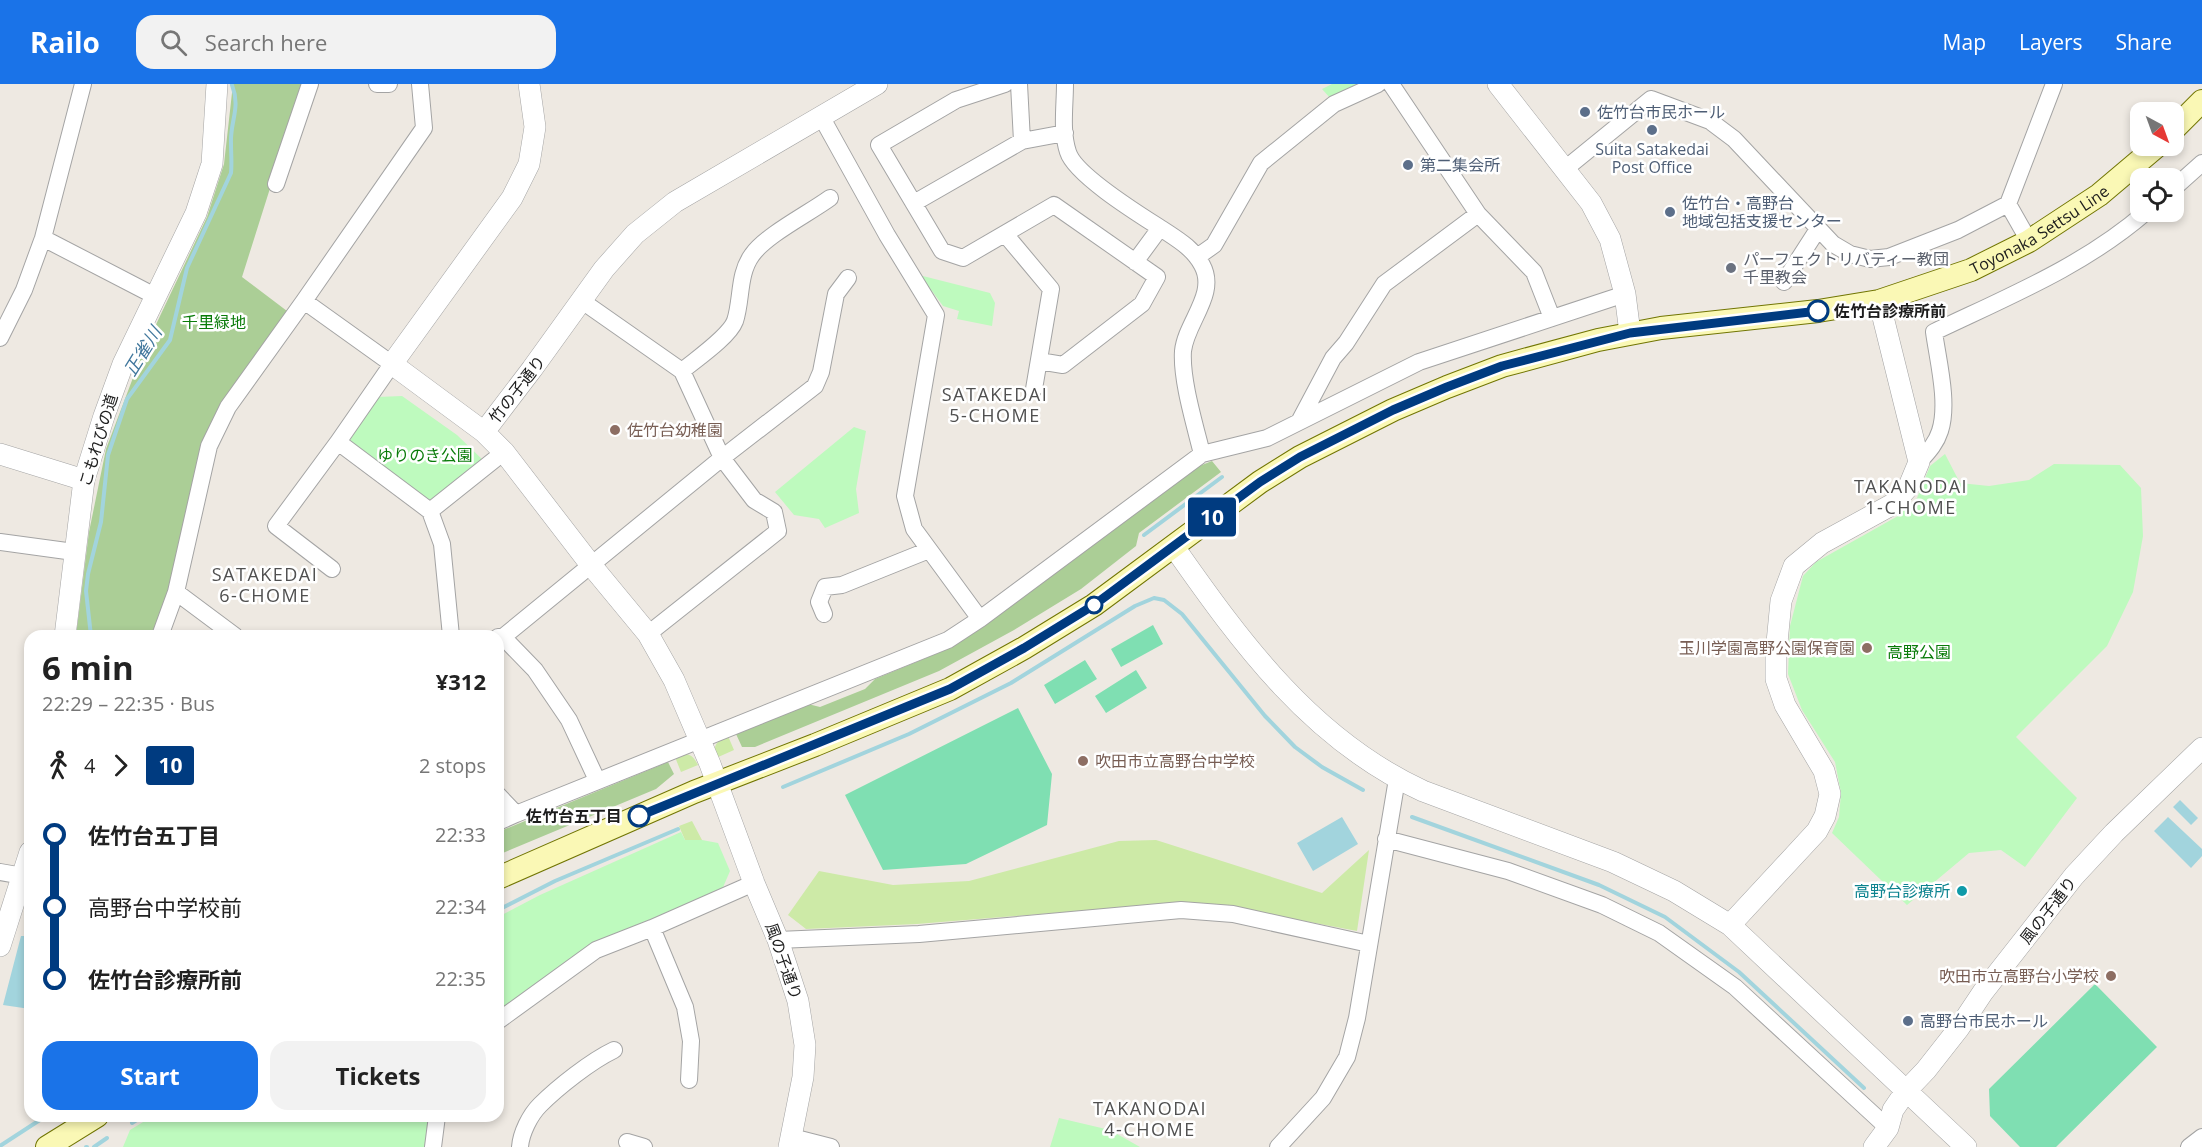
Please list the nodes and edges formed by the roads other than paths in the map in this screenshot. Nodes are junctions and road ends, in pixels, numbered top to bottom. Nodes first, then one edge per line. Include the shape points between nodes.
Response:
1 (83, 84) edge
2 (218, 84) edge
3 (310, 84) edge
4 (377, 84) edge
5 (389, 84) edge
6 (420, 84) edge
7 (530, 84) edge
8 (877, 84) edge
9 (1005, 84) edge
10 (1019, 84) edge
11 (1065, 84) edge
12 (1378, 84) edge
13 (1391, 84) edge
14 (1498, 84) edge
15 (2054, 84) edge
16 (1650, 91) edge
17 (2202, 101) edge
18 (822, 118) junction
19 (2184, 119) edge
20 (1065, 133) junction
21 (1022, 141) junction
22 (2145, 156) edge
23 (2202, 163) edge
24 (1565, 169) junction
25 (2184, 179) edge
26 (276, 184) dead end
27 (830, 198) dead end
28 (914, 203) junction
29 (2008, 204) junction
30 (1478, 214) junction
31 (2134, 222) edge
32 (1160, 228) junction
33 (1818, 229) junction
34 (1005, 234) junction
35 (43, 238) junction
36 (2029, 241) junction
37 (1197, 257) junction
38 (1135, 262) junction
39 (848, 278) dead end
40 (1784, 282) dead end
41 (1626, 294) junction
42 (155, 296) junction
43 (304, 301) junction
44 (582, 301) junction
45 (1879, 301) junction
46 (1552, 318) junction
47 (1630, 333) junction
48 (0, 338) edge
49 (1039, 361) junction
50 (392, 364) junction
51 (682, 371) junction
52 (1034, 389) dead end
53 (1299, 422) junction
54 (484, 432) junction
55 (338, 442) junction
56 (504, 452) junction
57 (0, 454) edge
58 (1202, 454) junction
59 (722, 458) junction
60 (1919, 462) junction
61 (84, 480) junction
62 (430, 510) junction
63 (0, 542) edge
64 (1174, 547) junction
65 (929, 550) junction
66 (74, 552) junction
67 (591, 565) junction
68 (332, 569) dead end
69 (176, 592) junction
70 (824, 614) dead end
71 (980, 618) junction
72 (66, 630) edge
73 (162, 630) edge
74 (227, 630) edge
75 (450, 630) edge
76 (504, 634) edge
77 (648, 634) junction
78 (504, 641) edge
79 (700, 740) junction
80 (2202, 748) edge
81 (1397, 779) junction
82 (597, 780) junction
83 (717, 784) junction
84 (504, 801) edge
85 (516, 814) junction
86 (504, 819) edge
87 (1386, 839) junction
88 (0, 872) edge
89 (24, 873) edge
90 (504, 875) edge
91 (23, 876) junction
92 (754, 883) junction
93 (1730, 925) junction
94 (652, 928) junction
95 (778, 940) junction
96 (1369, 944) junction
97 (0, 946) edge
98 (504, 1017) edge
99 (614, 1050) dead end
100 (689, 1080) dead end
101 (1906, 1091) junction
102 (87, 1122) edge
103 (435, 1122) edge
104 (1888, 1128) junction
105 (2202, 1137) edge
106 (627, 1142) dead end
107 (791, 1142) edge
108 (47, 1147) edge
109 (433, 1147) edge
110 (520, 1147) edge
111 (644, 1147) edge
112 (831, 1147) edge
113 (1278, 1147) edge
114 (1874, 1147) edge
115 (1966, 1147) edge
116 (2189, 1147) edge

1 - 35 street
2 - 42 street, こもれびの道 via 212,164 196,213
3 - 26 street
4 - 5 street
6 - 43 street via 424,128
7 - 50 street via 535,127 529,164 512,198
8 - 18 street, 竹の子通り
9 - 28 street via 956,99 879,145
10 - 21 street
11 - 20 street
12 - 37 street via 1334,104 1261,163 1214,245
13 - 30 street
14 - 24 street
15 - 29 street
16 - 24 street
16 - 33 street via 1710,121 1734,139
17 - 19 main road
18 - 44 street, 竹の子通り via 675,202 635,234
18 - 65 street via 887,235 941,318 905,496 914,530
20 - 21 street
20 - 32 street via 1071,159 1089,178
21 - 28 street
22 - 36 main road, Toyonaka Settsu Line via 2099,195
23 - 25 street
24 - 41 street via 1591,203 1610,239
27 - 51 street via 771,237 739,264 734,323
28 - 34 street via 942,251 963,258
29 - 33 street via 1958,230 1889,257 1870,259 1850,254
29 - 36 street
30 - 46 street via 1533,272
30 - 53 street via 1384,284 1333,358
31 - 60 street via 2078,261 1934,332 1944,412 1933,446
32 - 37 street
32 - 38 street
33 - 40 street
34 - 38 street via 1054,205
34 - 49 street via 1051,289
35 - 42 street
35 - 48 street via 24,290
36 - 45 main road, Toyonaka Settsu Line via 1971,270
37 - 58 street via 1207,281 1183,350
38 - 49 street via 1157,277 1142,304 1063,365
39 - 59 street via 836,294 821,372 814,386
41 - 46 street
41 - 47 street
42 - 61 street, こもれびの道 via 123,364
43 - 50 street
43 - 69 street via 228,406 209,446
44 - 51 street
44 - 54 street, 竹の子通り
45 - 47 main road, Toyonaka Settsu Line
45 - 60 street
46 - 53 street via 1419,362
47 - 64 main road, Toyonaka Settsu Line via 1502,366 1393,410 1260,482
49 - 52 street
50 - 54 street
50 - 55 street
51 - 59 street
53 - 58 street via 1267,438
54 - 56 street, 竹の子通り
55 - 62 street
55 - 68 street via 276,526
56 - 62 street
56 - 67 street, 竹の子通り
57 - 61 street
58 - 71 street
59 - 67 street
59 - 77 street via 754,500 774,513 778,531
60 - 93 street via 1908,486 1893,504 1822,543 1794,566 1781,601 1776,679 1785,705 1824,771 1830,794 1826,816 1817,831
61 - 66 street, こもれびの道
62 - 75 street via 442,544
63 - 66 street
64 - 81 street via 1261,664 1324,728
64 - 83 main road, Toyonaka Settsu Line via 1094,605 950,689
65 - 70 street via 842,585 825,587 819,602
65 - 71 street
66 - 72 street, こもれびの道
67 - 76 street
67 - 77 street, 竹の子通り
69 - 73 street
69 - 74 street
71 - 79 street via 948,640
77 - 79 street, 竹の子通り via 674,680
78 - 82 street via 535,670 569,720
79 - 82 street
79 - 83 street, 竹の子通り
80 - 101 street, 風の子通り via 2074,876
81 - 87 street
81 - 93 street via 1613,862 1674,891
82 - 85 street
83 - 90 main road, Toyonaka Settsu Line
83 - 92 street, 風の子通り
84 - 85 street
85 - 86 street
87 - 96 street
87 - 104 street via 1508,872 1602,905 1659,933 1735,987
88 - 91 street
89 - 91 street
91 - 97 street
92 - 94 street
92 - 95 street, 風の子通り
93 - 101 street
94 - 98 street via 596,950
94 - 100 street via 685,1007 692,1041
95 - 96 street via 919,934 1181,910 1233,914
95 - 107 street, 風の子通り via 798,1001 805,1045
96 - 113 street via 1347,1057 1323,1098
99 - 110 street via 598,1058 538,1107 521,1136
101 - 104 street, 風の子通り via 1893,1110
101 - 115 street
102 - 108 main road
103 - 109 street
104 - 114 street, 風の子通り
105 - 116 street
106 - 111 street
107 - 112 street

